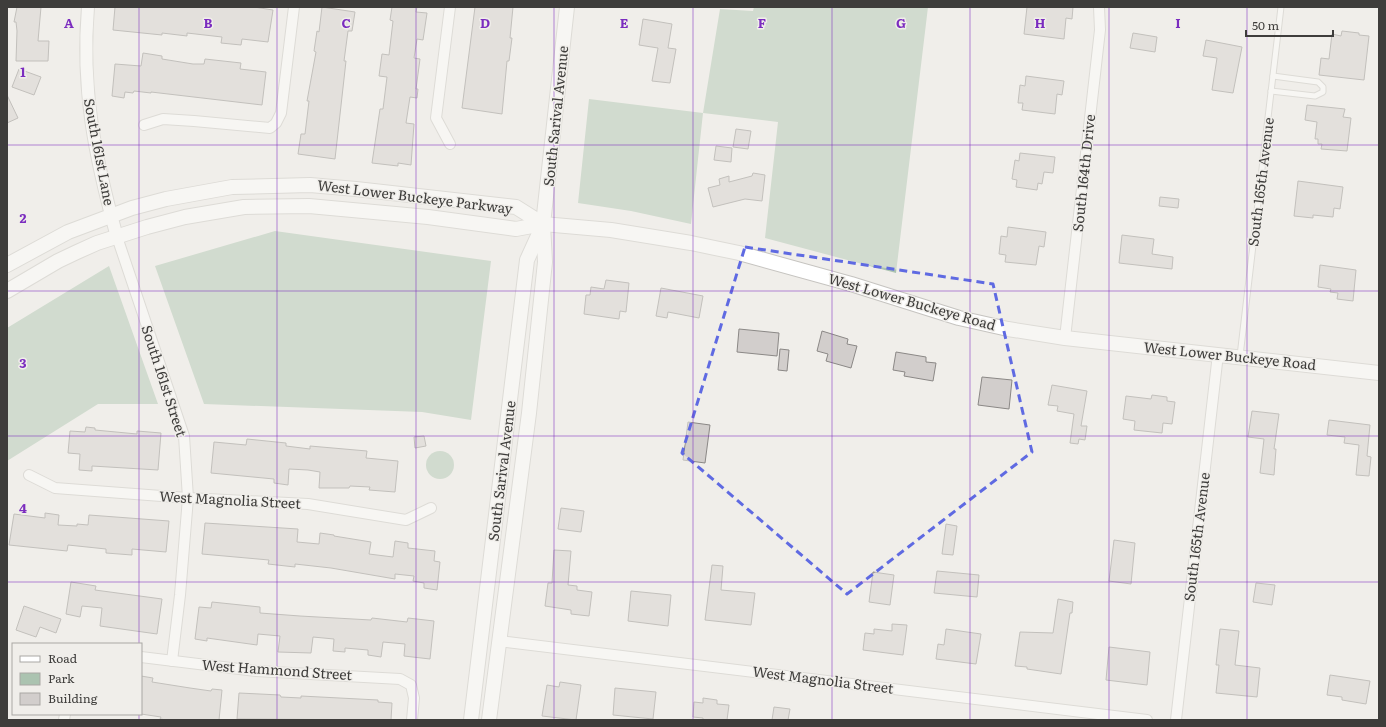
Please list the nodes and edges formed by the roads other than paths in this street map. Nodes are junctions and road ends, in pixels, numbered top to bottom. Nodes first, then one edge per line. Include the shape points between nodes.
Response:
1 (88, 7) edge
2 (294, 7) edge
3 (450, 7) edge
4 (567, 7) edge
5 (1098, 7) edge
6 (1281, 7) edge
7 (1273, 76) junction
8 (1271, 91) junction
9 (144, 125) dead end
10 (450, 144) dead end
11 (543, 224) junction
12 (114, 226) junction
13 (7, 265) edge
14 (7, 291) edge
15 (1065, 338) junction
16 (1218, 354) junction
17 (1240, 356) junction
18 (1379, 373) edge
19 (29, 475) dead end
20 (188, 498) junction
21 (431, 508) dead end
22 (482, 638) junction
23 (499, 641) junction
24 (142, 657) edge
25 (172, 661) junction
26 (412, 720) edge
27 (471, 720) edge
28 (489, 720) edge
29 (1147, 720) edge
30 (1176, 720) edge

1 - 12 street, South 161st Lane via 86,83 96,155
2 - 9 street via 282,113 270,128 163,120
3 - 10 street via 436,118
4 - 11 main road, South Sarival Avenue
5 - 15 street, South 164th Drive via 1100,30
6 - 7 lane, South 165th Avenue
7 - 8 lane, South 165th Avenue
7 - 8 lane via 1318,82 1323,87 1323,92 1315,96
8 - 17 lane, South 165th Avenue
11 - 12 main road, West Lower Buckeye Parkway via 516,229 428,217 309,206 244,207
11 - 12 main road, West Lower Buckeye Parkway via 516,208 356,188 310,185 232,188 166,199
11 - 15 main road, West Lower Buckeye Road via 611,230 718,248 843,282 959,318
11 - 22 main road, South Sarival Avenue via 527,260
11 - 23 main road, South Sarival Avenue via 545,262 529,413
12 - 13 main road, West Lower Buckeye Parkway via 68,232
12 - 14 main road, West Lower Buckeye Parkway via 97,243 58,261
12 - 20 street, South 161st Street via 184,436
15 - 16 main road, West Lower Buckeye Road
16 - 17 main road, West Lower Buckeye Road
16 - 30 street, South 165th Avenue
17 - 18 main road, West Lower Buckeye Road
19 - 20 street, West Magnolia Street via 55,488
20 - 21 street, West Magnolia Street via 308,504 406,520
20 - 25 street, South 161st Street
22 - 23 main road
22 - 27 main road, South Sarival Avenue
23 - 28 main road, South Sarival Avenue
23 - 29 street, West Magnolia Street
24 - 25 street, West Hammond Street
25 - 26 street, West Hammond Street via 256,671 400,679 411,685 414,698

